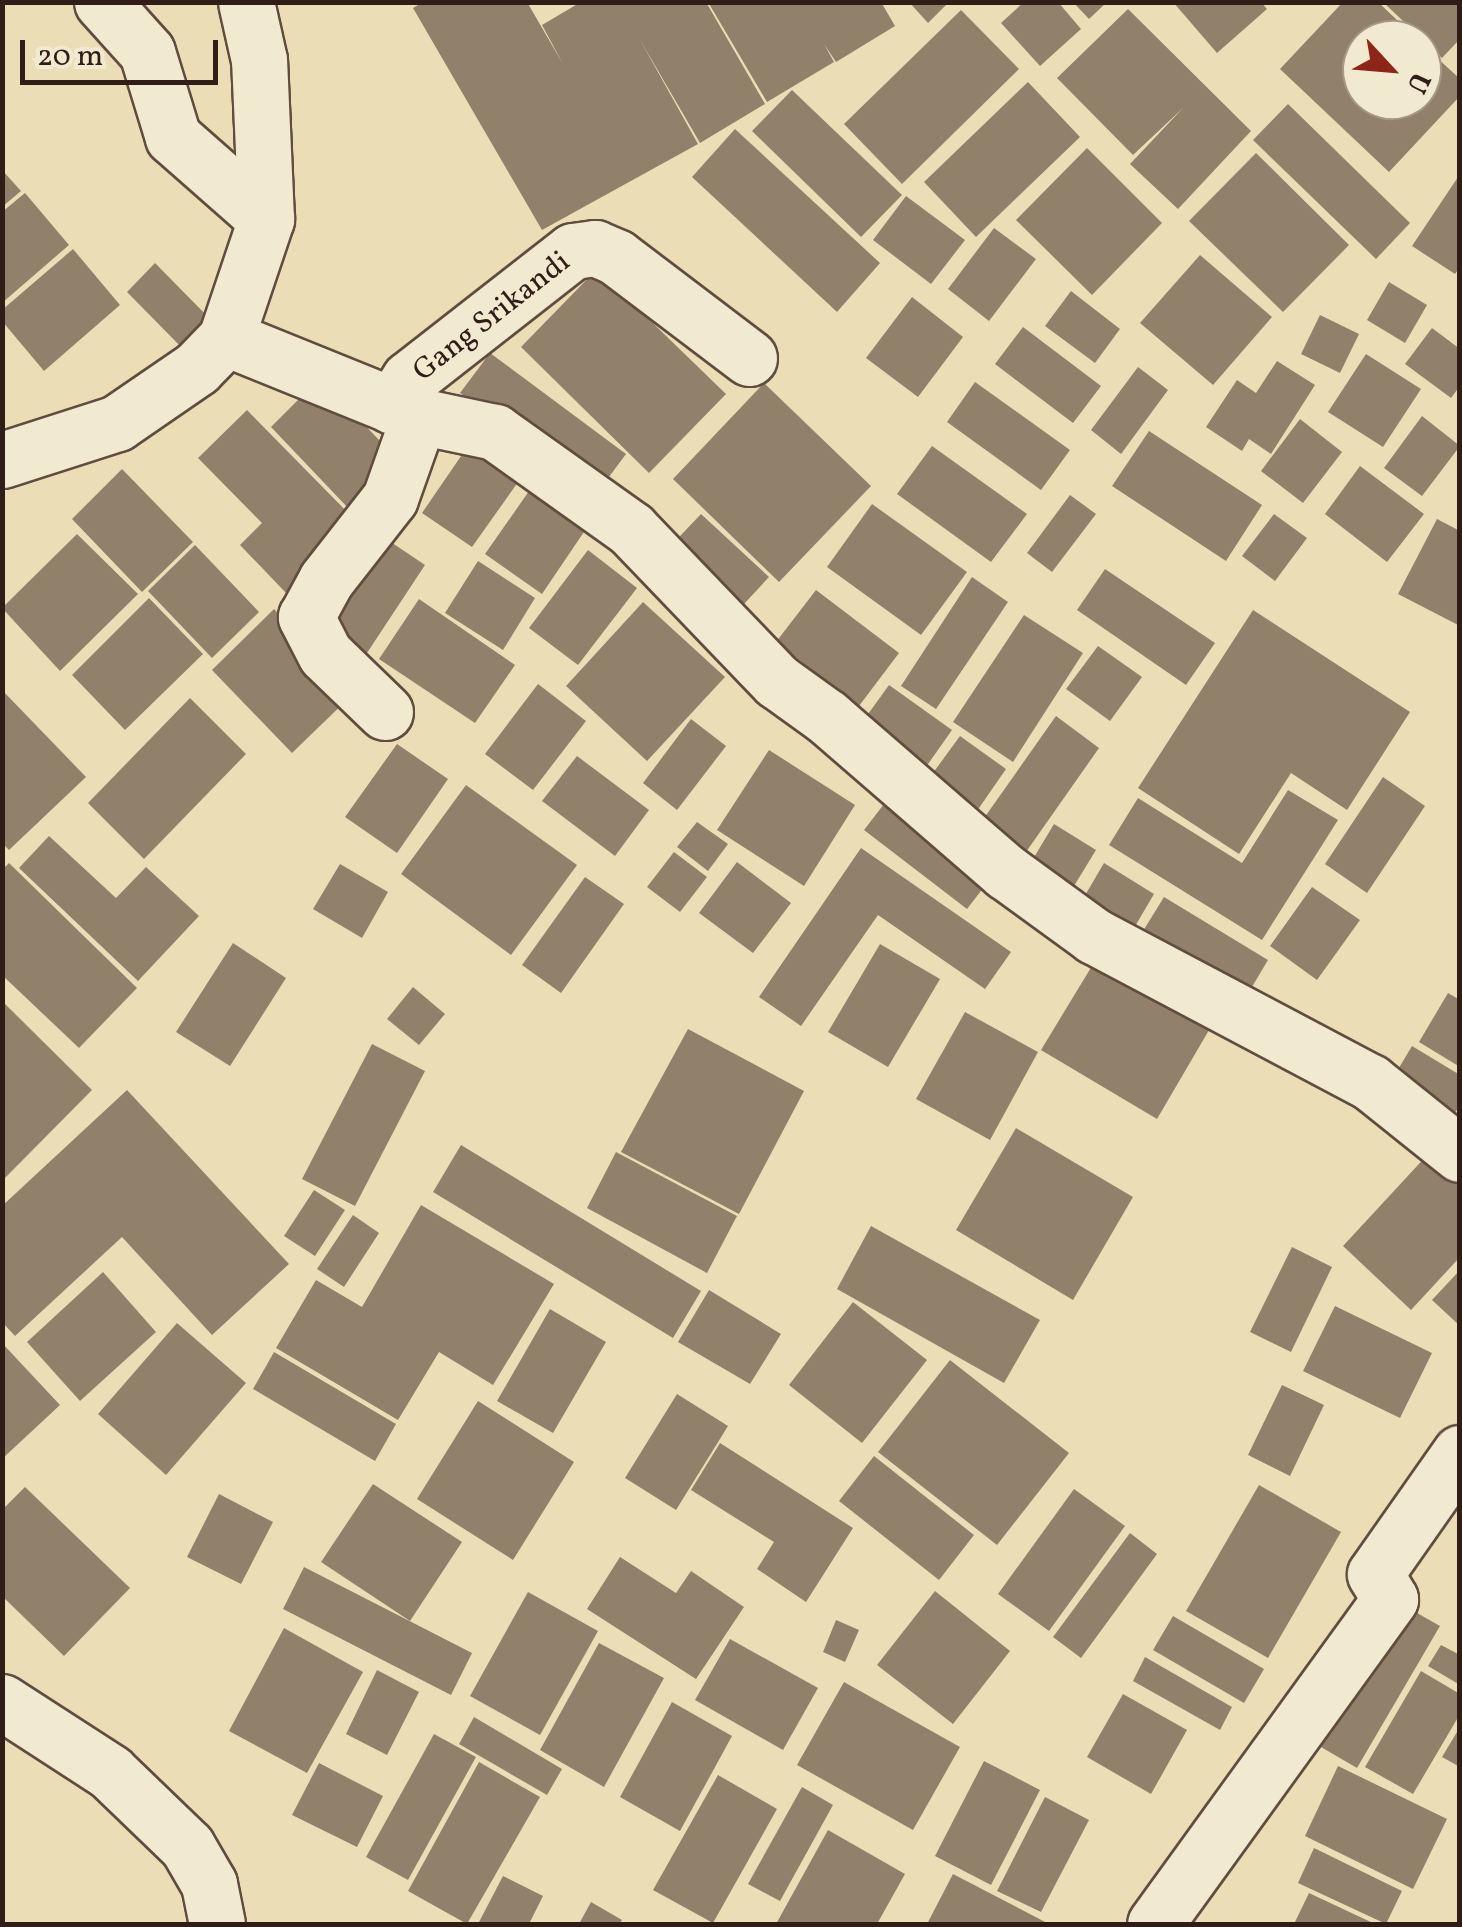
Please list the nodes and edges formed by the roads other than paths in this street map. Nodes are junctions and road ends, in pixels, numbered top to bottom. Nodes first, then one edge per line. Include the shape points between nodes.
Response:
1 (102, 2) edge
2 (246, 2) edge
3 (266, 219) junction
4 (226, 338) junction
5 (749, 358) dead end
6 (406, 411) junction
7 (2, 460) edge
8 (384, 712) dead end
9 (1460, 1154) edge
10 (1460, 1453) edge
11 (2, 1702) edge
12 (217, 1924) edge
13 (1155, 1924) edge

1 - 3 street via 147,52 173,137
2 - 3 street via 259,60
3 - 4 street
4 - 6 street
4 - 7 street via 197,368 116,423
5 - 6 street, Gang Srikandi via 616,257 595,248 573,251 409,379
6 - 8 street, Gang Srikandi via 390,498 326,580 306,618 325,654
6 - 9 street via 495,432 631,529 776,682 828,717 1006,872 1094,936 1370,1082
10 - 13 street via 1375,1574 1390,1599
11 - 12 street via 110,1772 186,1846 208,1884

